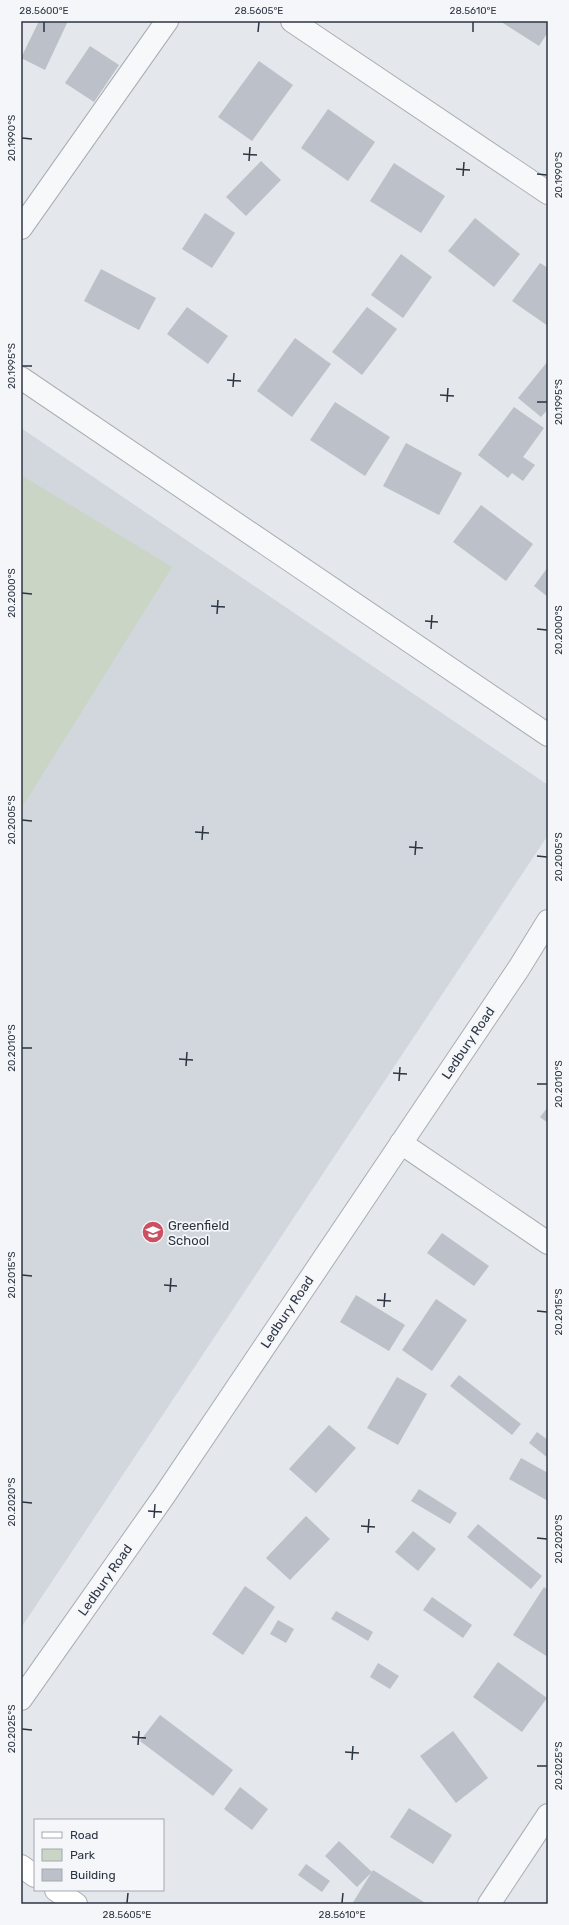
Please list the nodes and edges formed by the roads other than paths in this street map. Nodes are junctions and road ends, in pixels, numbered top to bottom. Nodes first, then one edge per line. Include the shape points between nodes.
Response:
1 (167, 21) edge
2 (292, 21) edge
3 (548, 193) edge
4 (21, 228) edge
5 (21, 378) edge
6 (548, 735) edge
7 (548, 921) edge
8 (402, 1143) junction
9 (548, 1243) edge
10 (21, 1700) edge
11 (548, 1815) edge
12 (21, 1866) edge
13 (34, 1875) edge
14 (57, 1891) edge
15 (76, 1904) edge
16 (489, 1904) edge

1 - 4 street
2 - 3 street
5 - 6 street
7 - 8 street, Ledbury Road
8 - 9 street
8 - 10 street, Ledbury Road via 164,1496
11 - 16 street
12 - 13 main road
14 - 15 main road

